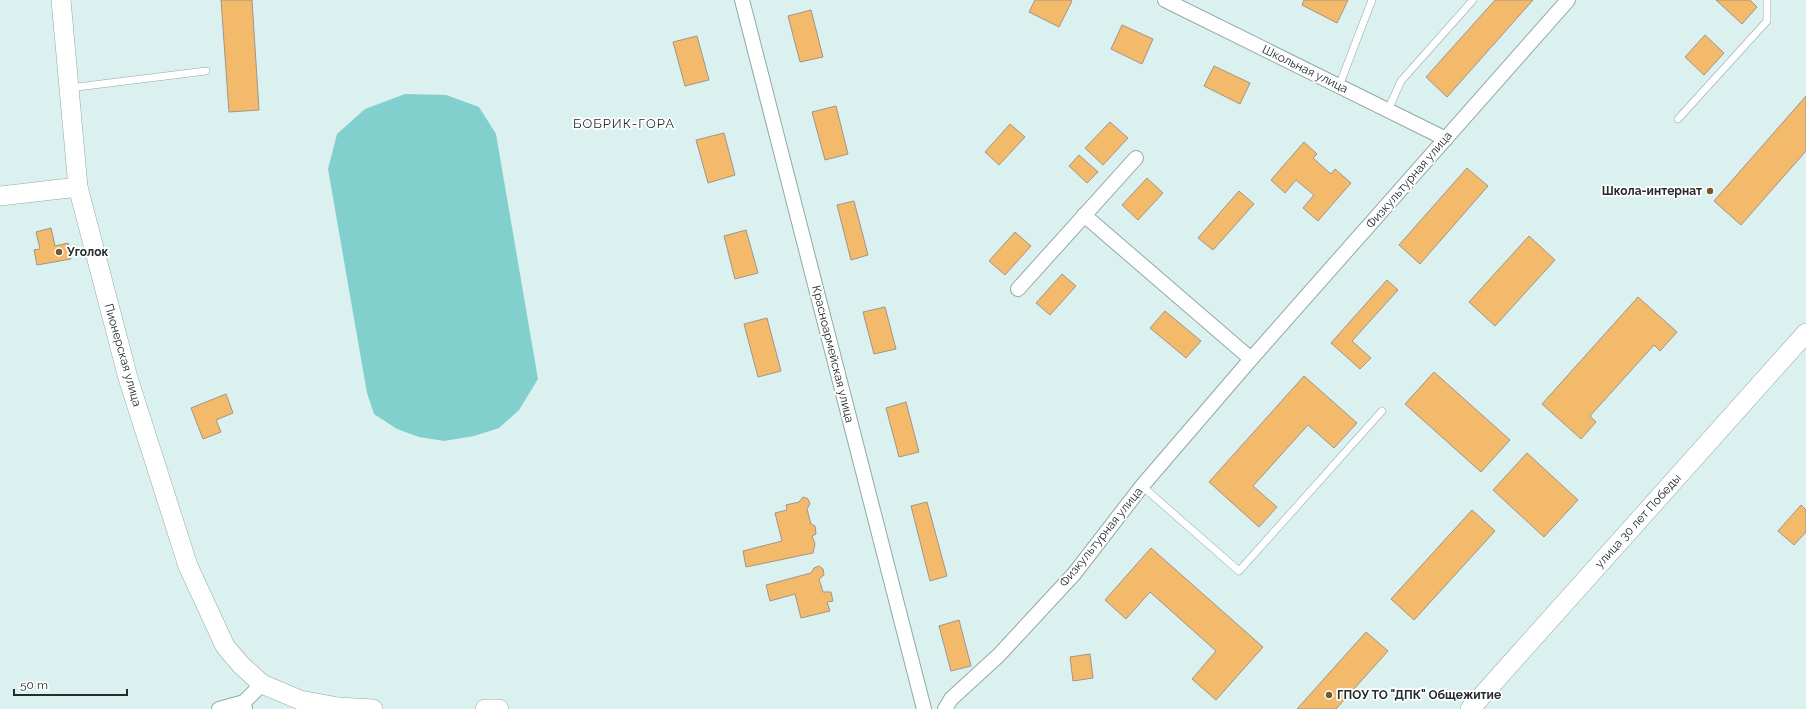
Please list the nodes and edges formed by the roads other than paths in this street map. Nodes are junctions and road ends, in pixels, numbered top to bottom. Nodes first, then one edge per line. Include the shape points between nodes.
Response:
1 (61, 0) edge
2 (742, 0) edge
3 (1165, 0) edge
4 (1372, 0) edge
5 (1473, 0) edge
6 (1568, 0) edge
7 (1767, 0) edge
8 (206, 71) dead end
9 (1339, 86) junction
10 (69, 88) junction
11 (1388, 110) junction
12 (1678, 119) dead end
13 (1446, 139) junction
14 (1136, 158) dead end
15 (78, 187) junction
16 (0, 196) edge
17 (1084, 215) junction
18 (1018, 288) dead end
19 (1806, 333) edge
20 (1251, 360) junction
21 (1382, 411) dead end
22 (1142, 486) junction
23 (262, 684) junction
24 (244, 705) edge
25 (219, 709) edge
26 (373, 709) edge
27 (485, 709) edge
28 (499, 709) edge
29 (924, 709) edge
30 (945, 709) edge
31 (1470, 709) edge

1 - 10 main road, Пионерская улица
2 - 29 street, Красноармейская улица
3 - 9 street, Школьная улица
4 - 9 lane
5 - 11 lane via 1402,81
6 - 13 street, Физкультурная улица
7 - 12 lane via 1767,21
8 - 10 lane
9 - 11 street, Школьная улица
10 - 15 main road, Пионерская улица
11 - 13 street, Школьная улица
13 - 20 street, Физкультурная улица
14 - 17 street
15 - 16 main road
15 - 23 main road, Пионерская улица via 128,378 188,566 225,646 241,666
17 - 18 street
17 - 20 street
19 - 31 main road, улица 30 лет Победы
20 - 22 street, Физкультурная улица
21 - 22 lane via 1239,571
22 - 30 street, Физкультурная улица via 1074,574 999,655 951,698
23 - 24 street
23 - 26 main road, Пионерская улица via 300,700 338,707
24 - 25 street
27 - 28 main road

